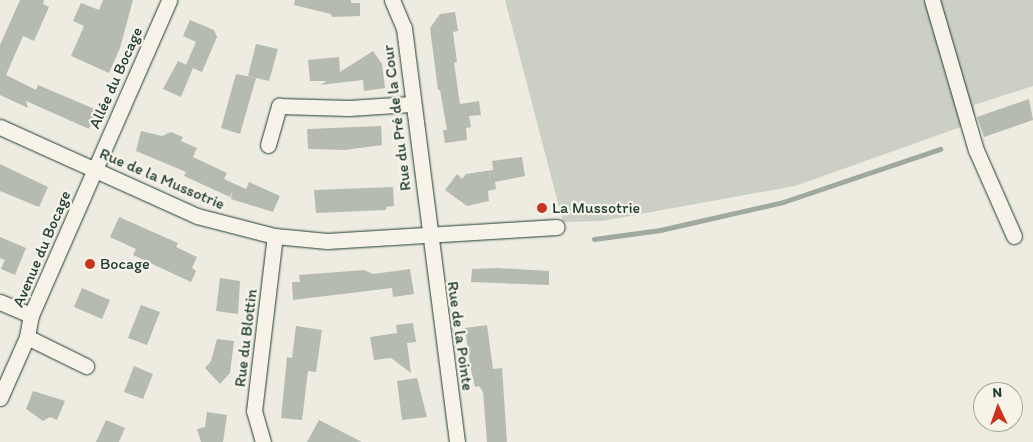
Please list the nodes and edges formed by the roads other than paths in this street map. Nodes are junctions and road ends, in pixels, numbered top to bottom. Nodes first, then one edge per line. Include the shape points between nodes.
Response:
1 (169, 0) edge
2 (392, 0) edge
3 (932, 0) edge
4 (411, 104) junction
5 (0, 127) edge
6 (268, 145) dead end
7 (94, 170) junction
8 (557, 227) dead end
9 (429, 235) junction
10 (275, 236) junction
11 (1014, 236) dead end
12 (0, 302) edge
13 (31, 316) junction
14 (27, 337) junction
15 (86, 366) dead end
16 (0, 398) edge
17 (263, 442) edge
18 (457, 442) edge

1 - 7 street, Allée du Bocage
2 - 4 street, Rue du Pré de la Cour via 404,28
3 - 11 street via 976,150
4 - 6 street via 349,108 279,106
4 - 9 street, Rue du Pré de la Cour
5 - 7 street, Rue de la Mussotrie
7 - 10 street, Rue de la Mussotrie via 197,216
7 - 13 street, Avenue du Bocage
8 - 9 street, Rue de la Mussotrie
9 - 10 street, Rue de la Mussotrie via 327,241
9 - 18 street, Rue de la Pointe
10 - 17 street, Rue du Blottin via 254,411
12 - 13 street
13 - 14 street, Avenue du Bocage
14 - 15 street
14 - 16 street, Avenue du Bocage

